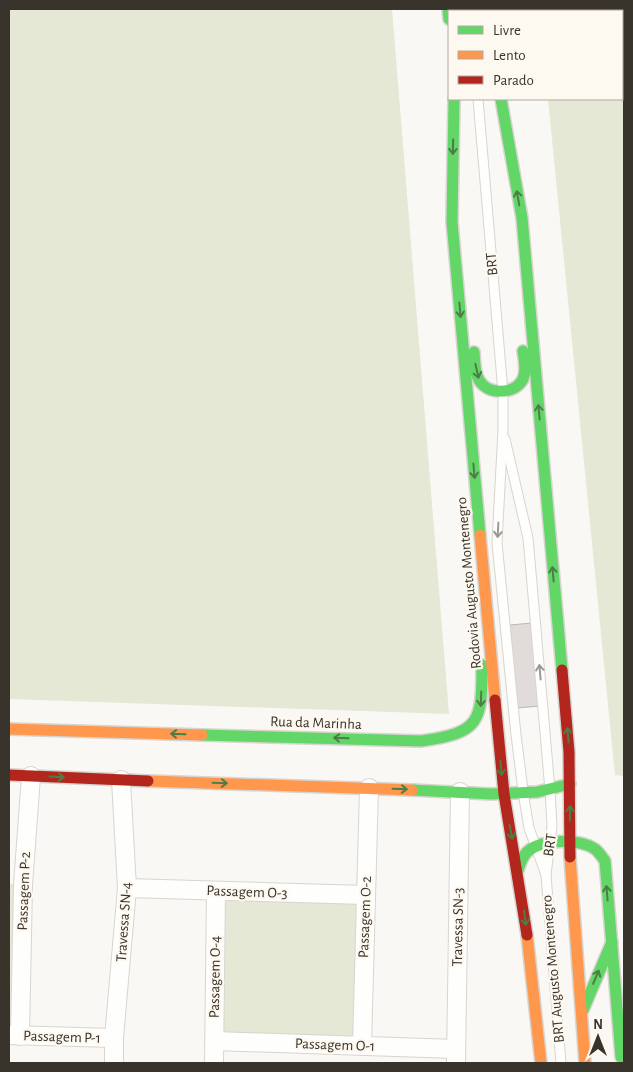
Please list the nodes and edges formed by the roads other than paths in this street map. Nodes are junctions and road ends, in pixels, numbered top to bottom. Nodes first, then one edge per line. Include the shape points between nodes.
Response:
1 (454, 100) edge
2 (478, 100) edge
3 (501, 100) edge
4 (522, 218) junction
5 (452, 222) junction
6 (466, 246) dead end
7 (469, 285) dead end
8 (503, 392) junction
9 (503, 429) junction
10 (484, 580) junction
11 (9, 729) edge
12 (9, 775) edge
13 (31, 776) junction
14 (121, 780) junction
15 (570, 784) junction
16 (369, 788) junction
17 (550, 790) junction
18 (460, 792) junction
19 (524, 793) junction
20 (504, 794) junction
21 (570, 842) junction
22 (550, 844) junction
23 (536, 847) junction
24 (518, 870) junction
25 (546, 875) junction
26 (16, 885) edge
27 (128, 888) junction
28 (216, 891) junction
29 (366, 895) junction
30 (612, 942) junction
31 (619, 982) edge
32 (581, 1013) junction
33 (14, 1035) edge
34 (114, 1038) junction
35 (214, 1041) junction
36 (362, 1046) junction
37 (456, 1056) edge
38 (619, 1058) edge
39 (588, 1061) edge
40 (114, 1063) edge
41 (214, 1063) edge
42 (541, 1063) edge
43 (561, 1063) edge

1 -> 5 main road, Rodovia Augusto Montenegro
2 - 8 lane, BRT
4 -> 3 main road
4 - 8 main road via 514,246 525,370 523,379 514,389
15 -> 4 main road
5 - 6 main road
5 -> 10 main road, Rodovia Augusto Montenegro
7 -> 8 main road via 476,372 480,381
8 - 9 lane, BRT
17 -> 9 lane, BRT via 528,538
9 -> 19 lane, BRT via 497,543
10 -> 11 main road, Rua da Marinha via 481,707 474,722 462,732 446,738 421,741
10 -> 20 main road, Rodovia Augusto Montenegro
12 - 13 main road
13 -> 14 main road
13 - 26 street, Passagem P-2
14 -> 16 main road
14 - 27 street, Travessa SN-4
15 - 17 main road
21 -> 15 main road
16 -> 18 main road
16 - 29 street, Passagem O-2
17 - 19 main road
17 - 22 lane, BRT
18 - 20 main road
18 - 37 street, Travessa SN-3
19 - 20 main road
19 - 23 lane, BRT
20 -> 24 main road, Rodovia Augusto Montenegro
21 - 22 main road
30 -> 21 main road via 605,862 593,847
21 - 32 main road
22 - 23 main road
22 - 25 lane, BRT
23 - 24 main road via 526,853
23 - 25 lane, BRT
24 -> 42 main road, Rodovia Augusto Montenegro
25 - 43 lane, BRT Augusto Montenegro
26 - 33 street, Passagem P-2
27 - 28 street, Passagem O-3
27 - 34 street, Travessa SN-4
28 - 29 street, Passagem O-3
28 - 35 street, Passagem O-4
29 - 36 street, Passagem O-2
30 - 31 main road
32 -> 30 main road
31 - 38 main road
32 - 39 main road
33 - 34 street, Passagem P-1
34 - 40 street, Travessa SN-4
35 - 36 street, Passagem O-1
35 - 41 street, Passagem O-4
36 - 37 street, Passagem O-1

